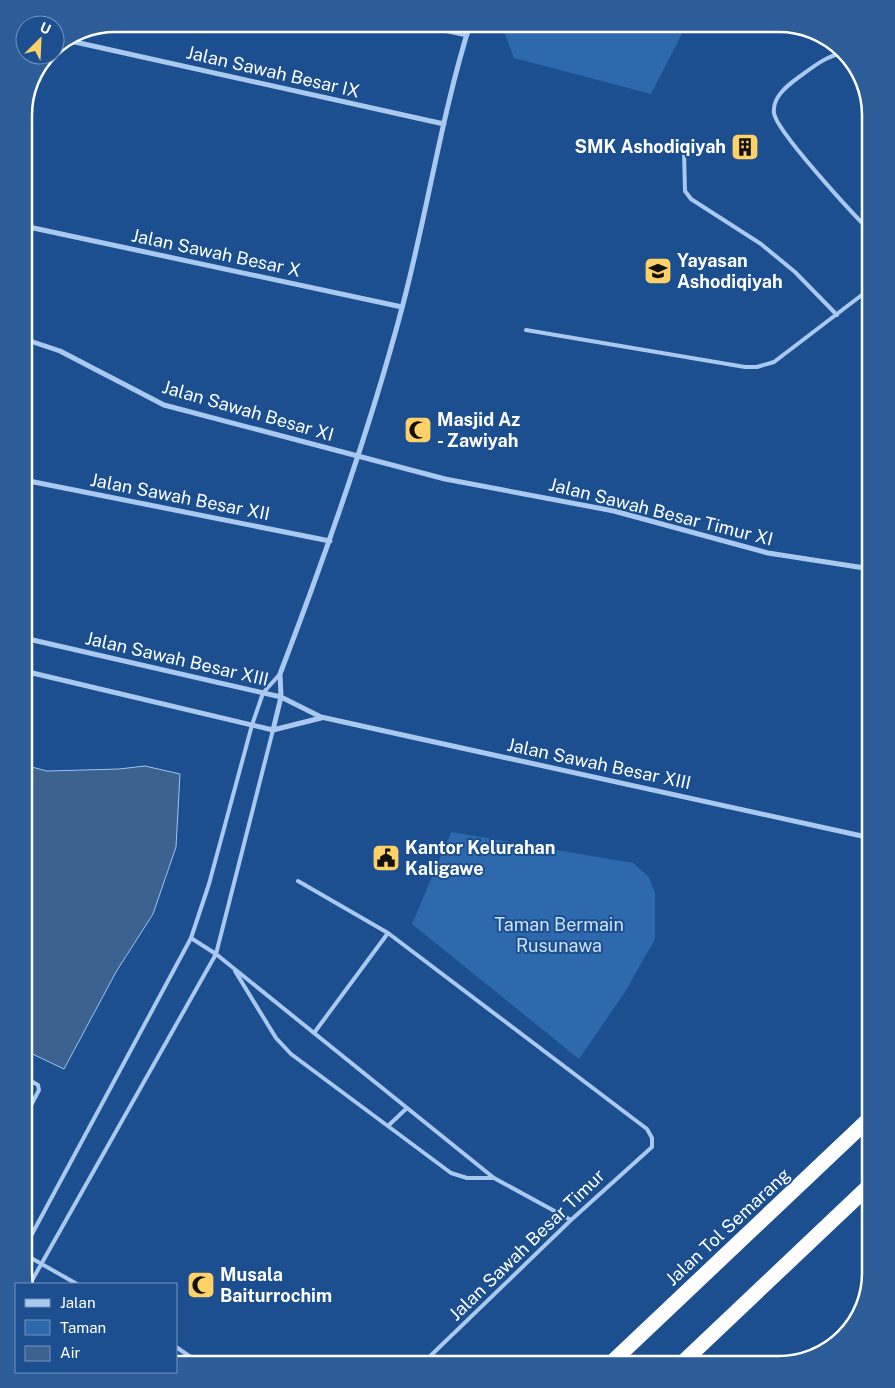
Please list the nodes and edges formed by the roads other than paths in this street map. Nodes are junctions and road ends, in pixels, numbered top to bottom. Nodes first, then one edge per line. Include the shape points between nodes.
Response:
1 (455, 33) edge
2 (466, 35) joint
3 (77, 42) edge
4 (836, 55) edge
5 (444, 124) junction
6 (684, 150) dead end
7 (862, 222) edge
8 (33, 228) edge
9 (862, 295) edge
10 (402, 307) junction
11 (837, 315) junction
12 (526, 330) dead end
13 (33, 342) edge
14 (358, 456) junction
15 (33, 482) edge
16 (330, 541) junction
17 (862, 568) edge
18 (33, 640) edge
19 (33, 673) edge
20 (280, 674) junction
21 (263, 693) junction
22 (281, 697) junction
23 (321, 718) junction
24 (252, 726) junction
25 (273, 730) junction
26 (862, 836) edge
27 (298, 881) dead end
28 (388, 933) junction
29 (191, 938) junction
30 (216, 954) junction
31 (232, 967) junction
32 (314, 1033) junction
33 (32, 1082) edge
34 (32, 1103) edge
35 (407, 1108) junction
36 (389, 1125) junction
37 (862, 1126) edge
38 (494, 1178) junction
39 (862, 1193) edge
40 (571, 1220) junction
41 (32, 1234) edge
42 (32, 1258) edge
43 (42, 1263) junction
44 (33, 1279) edge
45 (75, 1283) edge
46 (431, 1355) edge
47 (619, 1356) edge
48 (690, 1356) edge

1 - 2 street
2 - 5 street
3 - 5 street, Jalan Sawah Besar IX
4 - 7 lane via 824,59 791,83 776,101 774,113 784,134
5 - 10 street
6 - 11 lane via 685,191 691,199 761,244 796,272
8 - 10 street, Jalan Sawah Besar X
9 - 11 lane
10 - 14 street
11 - 12 lane via 781,357 745,367
13 - 14 street, Jalan Sawah Besar XI via 60,351 164,405
14 - 16 street
14 - 17 street, Jalan Sawah Besar Timur XI via 445,479 614,511 768,553
15 - 16 street, Jalan Sawah Besar XII
16 - 20 street
18 - 21 street, Jalan Sawah Besar XIII
19 - 24 street, Jalan Sawah Besar XIII
20 - 21 lane
20 - 22 street
21 - 22 street, Jalan Sawah Besar XIII
21 - 24 lane
22 - 23 street, Jalan Sawah Besar XIII
22 - 25 street
23 - 25 street, Jalan Sawah Besar XIII
23 - 26 street, Jalan Sawah Besar XIII
24 - 25 street, Jalan Sawah Besar XIII
24 - 29 lane via 210,884
25 - 30 lane
27 - 28 lane
28 - 32 lane
28 - 40 lane, Jalan Sawah Besar Timur via 647,1129 652,1147
29 - 30 lane
29 - 41 lane
30 - 31 lane
30 - 43 lane
31 - 32 lane
31 - 36 lane via 276,1038 291,1054
32 - 35 lane
33 - 34 lane via 39,1090
35 - 36 lane
35 - 38 lane
36 - 38 lane via 452,1173 467,1178
37 - 47 highway, Jalan Tol Semarang
38 - 40 lane
39 - 48 highway
40 - 46 lane, Jalan Sawah Besar Timur
42 - 43 lane
43 - 44 lane
43 - 45 lane

